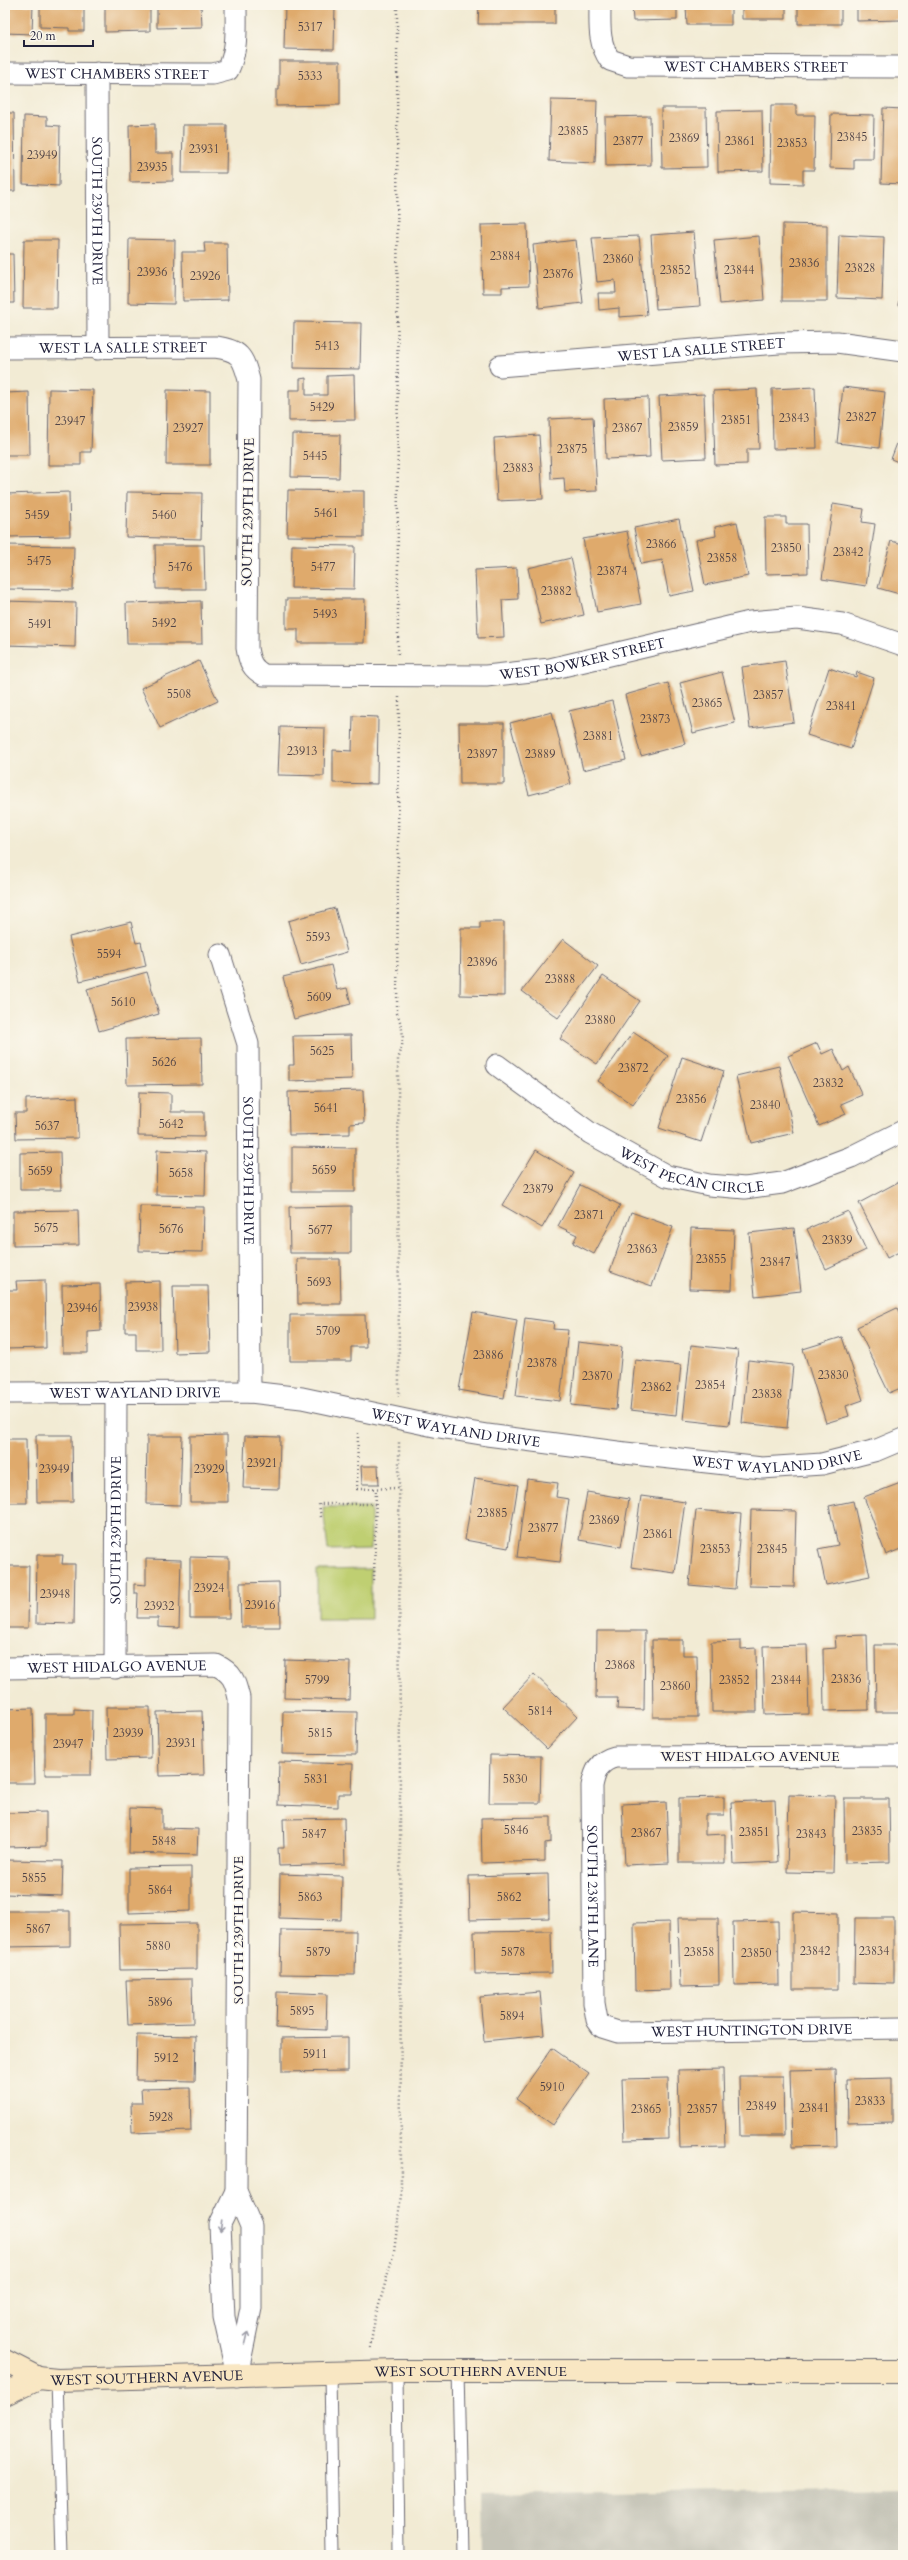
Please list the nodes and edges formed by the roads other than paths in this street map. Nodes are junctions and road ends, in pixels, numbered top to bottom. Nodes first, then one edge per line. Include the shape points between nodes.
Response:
1 (236, 5) edge
2 (600, 5) edge
3 (903, 67) edge
4 (5, 73) edge
5 (97, 73) junction
6 (5, 348) edge
7 (98, 349) junction
8 (903, 350) edge
9 (238, 354) joint
10 (500, 366) dead end
11 (903, 645) edge
12 (256, 671) joint
13 (220, 955) dead end
14 (496, 1065) dead end
15 (903, 1132) edge
16 (250, 1392) junction
17 (5, 1393) edge
18 (116, 1393) junction
19 (903, 1439) edge
20 (5, 1668) edge
21 (115, 1668) junction
22 (228, 1671) joint
23 (903, 1756) edge
24 (599, 1766) joint
25 (602, 2027) joint
26 (903, 2028) edge
27 (236, 2191) junction
28 (5, 2361) edge
29 (397, 2371) junction
30 (458, 2371) junction
31 (903, 2371) edge
32 (330, 2373) junction
33 (237, 2376) junction
34 (48, 2379) junction
35 (5, 2394) edge
36 (62, 2555) edge
37 (333, 2555) edge
38 (399, 2555) edge
39 (462, 2555) edge

1 - 5 street, WEST CHAMBERS STREET via 236,47 228,70 213,74
2 - 3 street, WEST CHAMBERS STREET via 600,38 610,60 628,66
4 - 5 street, WEST CHAMBERS STREET
5 - 7 street, SOUTH 239TH DRIVE
6 - 7 street, WEST LA SALLE STREET
7 - 9 street, WEST LA SALLE STREET via 215,347 229,349
8 - 10 street, WEST LA SALLE STREET via 837,342 779,343
9 - 12 street, SOUTH 239TH DRIVE via 250,380 247,648 249,661
11 - 12 street, WEST BOWKER STREET via 842,624 797,618 750,622 550,668 486,676 276,677 264,676
13 - 16 street, SOUTH 239TH DRIVE via 248,1044
14 - 15 street, WEST PECAN CIRCLE via 590,1134 667,1176 709,1185 746,1188 782,1183 851,1157
16 - 18 street, WEST WAYLAND DRIVE
16 - 19 street, WEST WAYLAND DRIVE via 302,1398 438,1427 625,1453 762,1468 822,1464 877,1450
17 - 18 street, WEST WAYLAND DRIVE
18 - 21 street, SOUTH 239TH DRIVE
20 - 21 street, WEST HIDALGO AVENUE
21 - 22 street, WEST HIDALGO AVENUE via 201,1664 216,1665
22 - 27 street, SOUTH 239TH DRIVE via 236,1684 239,1698
23 - 24 street, WEST HIDALGO AVENUE via 615,1757 605,1760
24 - 25 street, SOUTH 238TH LANE via 592,1786 594,1995 595,2013
25 - 26 street, WEST HUNTINGTON DRIVE via 618,2032
33 -> 27 street, SOUTH 239TH DRIVE via 251,2317 251,2226
27 -> 33 street, SOUTH 239TH DRIVE via 220,2224 224,2317
28 - 34 main road, WEST SOUTHERN AVENUE
29 - 30 main road, WEST SOUTHERN AVENUE
29 - 32 main road, WEST SOUTHERN AVENUE
29 - 38 lane
30 - 31 main road, WEST SOUTHERN AVENUE
30 - 39 lane
32 - 33 main road, WEST SOUTHERN AVENUE
32 - 37 lane
33 - 34 main road, WEST SOUTHERN AVENUE
34 - 35 main road, WEST SOUTHERN AVENUE
34 - 36 lane

